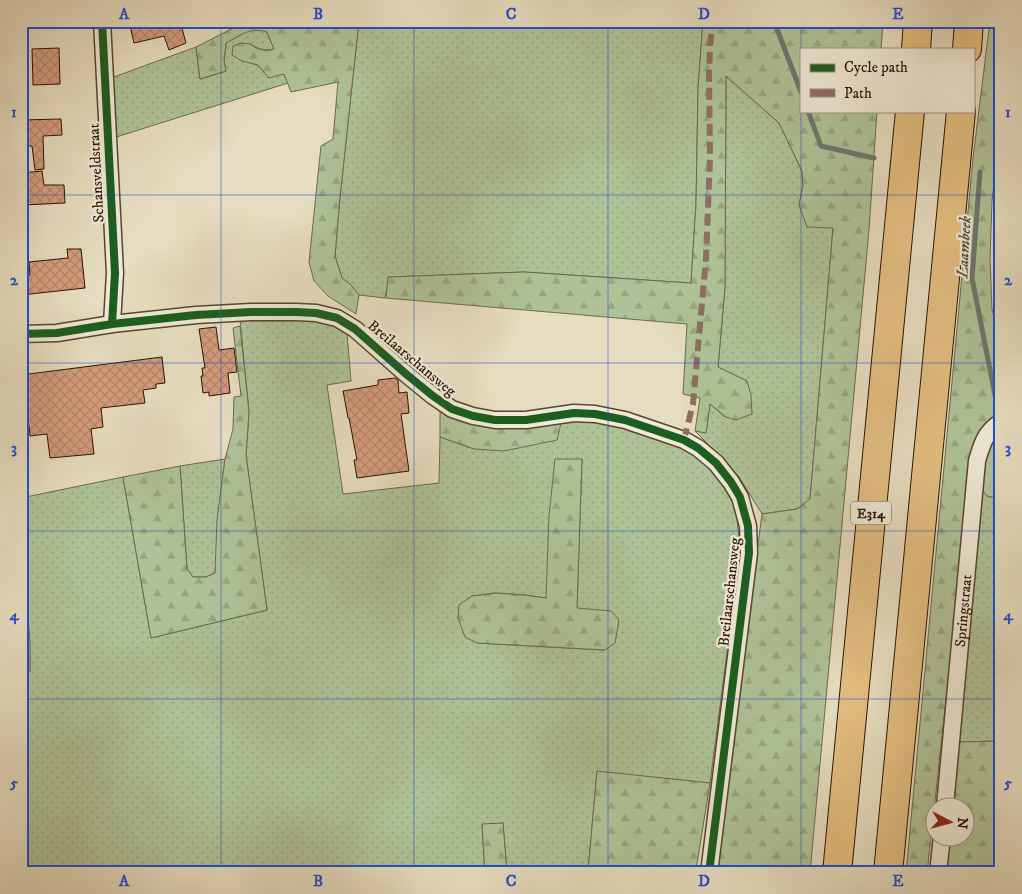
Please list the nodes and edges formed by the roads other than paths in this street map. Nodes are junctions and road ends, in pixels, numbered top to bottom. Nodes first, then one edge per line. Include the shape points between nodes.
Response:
1 (102, 21) edge
2 (918, 21) edge
3 (969, 21) edge
4 (916, 48) edge
5 (967, 48) edge
6 (910, 112) edge
7 (961, 112) edge
8 (112, 324) junction
9 (21, 334) edge
10 (1001, 422) edge
11 (945, 796) edge
12 (941, 846) edge
13 (709, 873) edge
14 (837, 873) edge
15 (888, 873) edge
16 (938, 873) edge

1 - 8 street, Schansveldstraat via 115,273
2 - 4 highway
3 - 5 highway
6 - 14 highway, E314
7 - 15 highway
8 - 9 street, Breilaarschansweg via 57,333
8 - 13 street, Breilaarschansweg via 250,312 316,313 337,318 355,329 432,396 452,409 495,420 526,420 574,412 624,420 684,440 716,463 740,497 748,526 749,553
10 - 11 street, Springstraat via 988,434 977,461
12 - 16 street

